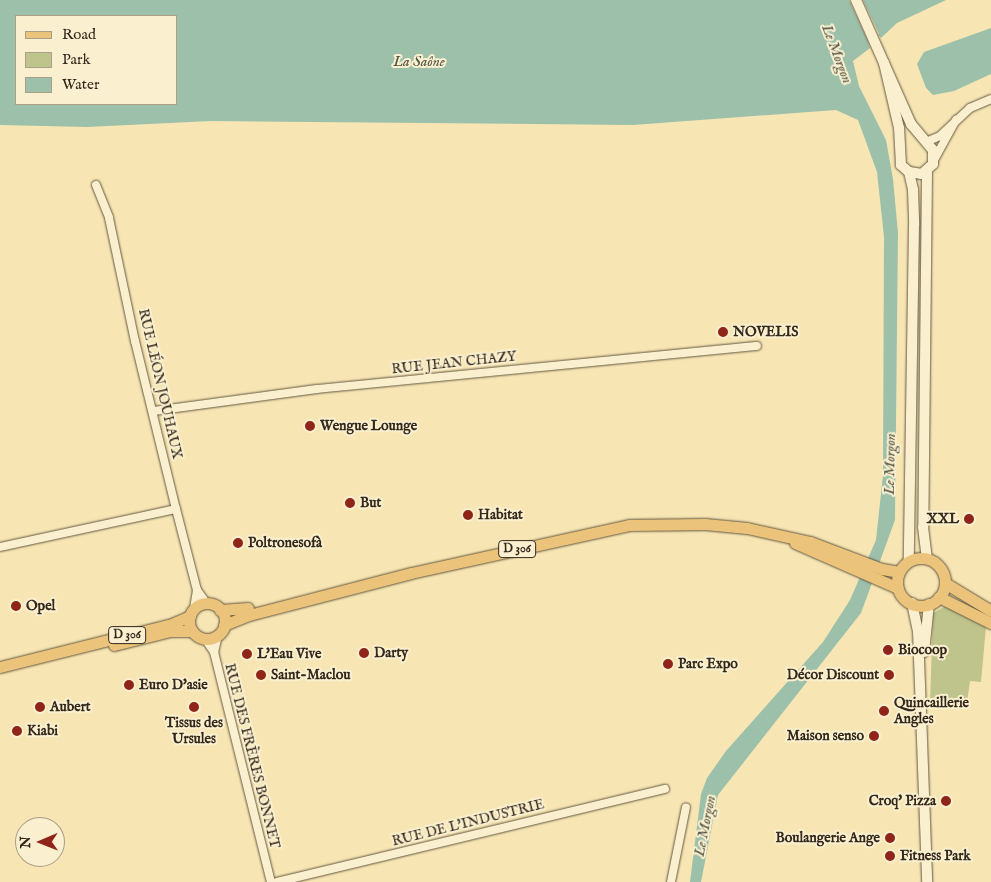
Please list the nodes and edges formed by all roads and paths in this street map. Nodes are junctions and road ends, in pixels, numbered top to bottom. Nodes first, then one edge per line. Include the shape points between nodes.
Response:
1 (856, 0) edge
2 (884, 63) junction
3 (991, 99) edge
4 (956, 118) junction
5 (924, 142) junction
6 (902, 150) junction
7 (934, 160) junction
8 (909, 172) junction
9 (927, 172) junction
10 (96, 185) dead end
11 (757, 346) dead end
12 (154, 411) junction
13 (176, 509) junction
14 (0, 547) edge
15 (927, 559) junction
16 (910, 561) junction
17 (900, 572) junction
18 (881, 574) junction
19 (944, 583) junction
20 (368, 584) junction
21 (898, 588) junction
22 (197, 590) junction
23 (939, 597) junction
24 (912, 603) junction
25 (206, 604) junction
26 (929, 604) junction
27 (220, 610) junction
28 (991, 611) edge
29 (192, 612) junction
30 (991, 623) edge
31 (224, 625) junction
32 (192, 631) junction
33 (218, 635) junction
34 (205, 639) junction
35 (63, 652) junction
36 (214, 652) junction
37 (0, 667) edge
38 (921, 705) junction
39 (666, 789) dead end
40 (686, 807) dead end
41 (271, 882) edge
42 (277, 882) edge
43 (671, 882) edge
44 (927, 882) edge

1 - 2 main road
2 - 5 main road via 911,124
2 - 6 main road
3 - 4 street
4 - 5 street via 940,136
4 - 7 street
5 - 6 main road via 912,140
5 - 7 main road via 933,150
6 - 8 main road via 900,160
7 - 9 main road
8 - 9 main road via 918,175
8 - 16 main road via 914,225
9 - 15 main road via 923,527
10 - 12 street, RUE LÉON JOUHAUX via 109,218 140,363
11 - 12 street, RUE JEAN CHAZY via 317,389
12 - 13 street, RUE LÉON JOUHAUX
13 - 14 street
13 - 22 street, RUE LÉON JOUHAUX
15 - 16 main road
15 - 19 main road via 940,568
16 - 17 main road
17 - 18 main road, D 306
17 - 21 main road
18 - 20 main road, D 306 via 780,535 705,524 629,525
18 - 21 main road, D 306
19 - 23 main road
19 - 28 main road
20 - 27 main road, D 306 via 238,611
20 - 31 main road, D 306 via 249,615
21 - 24 main road
22 - 25 street, RUE LÉON JOUHAUX
22 - 29 street, RUE LÉON JOUHAUX
23 - 26 main road
23 - 30 main road
24 - 26 main road
24 - 38 main road via 918,631
25 - 27 main road
25 - 29 main road
26 - 38 main road
27 - 31 main road
29 - 32 main road
29 - 35 main road, D 306 via 169,625
31 - 33 main road
32 - 34 main road
32 - 35 main road, D 306 via 170,631 135,641
33 - 34 main road
33 - 36 street, RUE DES FRÈRES BONNET
34 - 36 street
35 - 37 main road, D 306
36 - 41 street, RUE DES FRÈRES BONNET
38 - 44 main road
39 - 42 street, RUE DE L'INDUSTRIE
40 - 43 street

